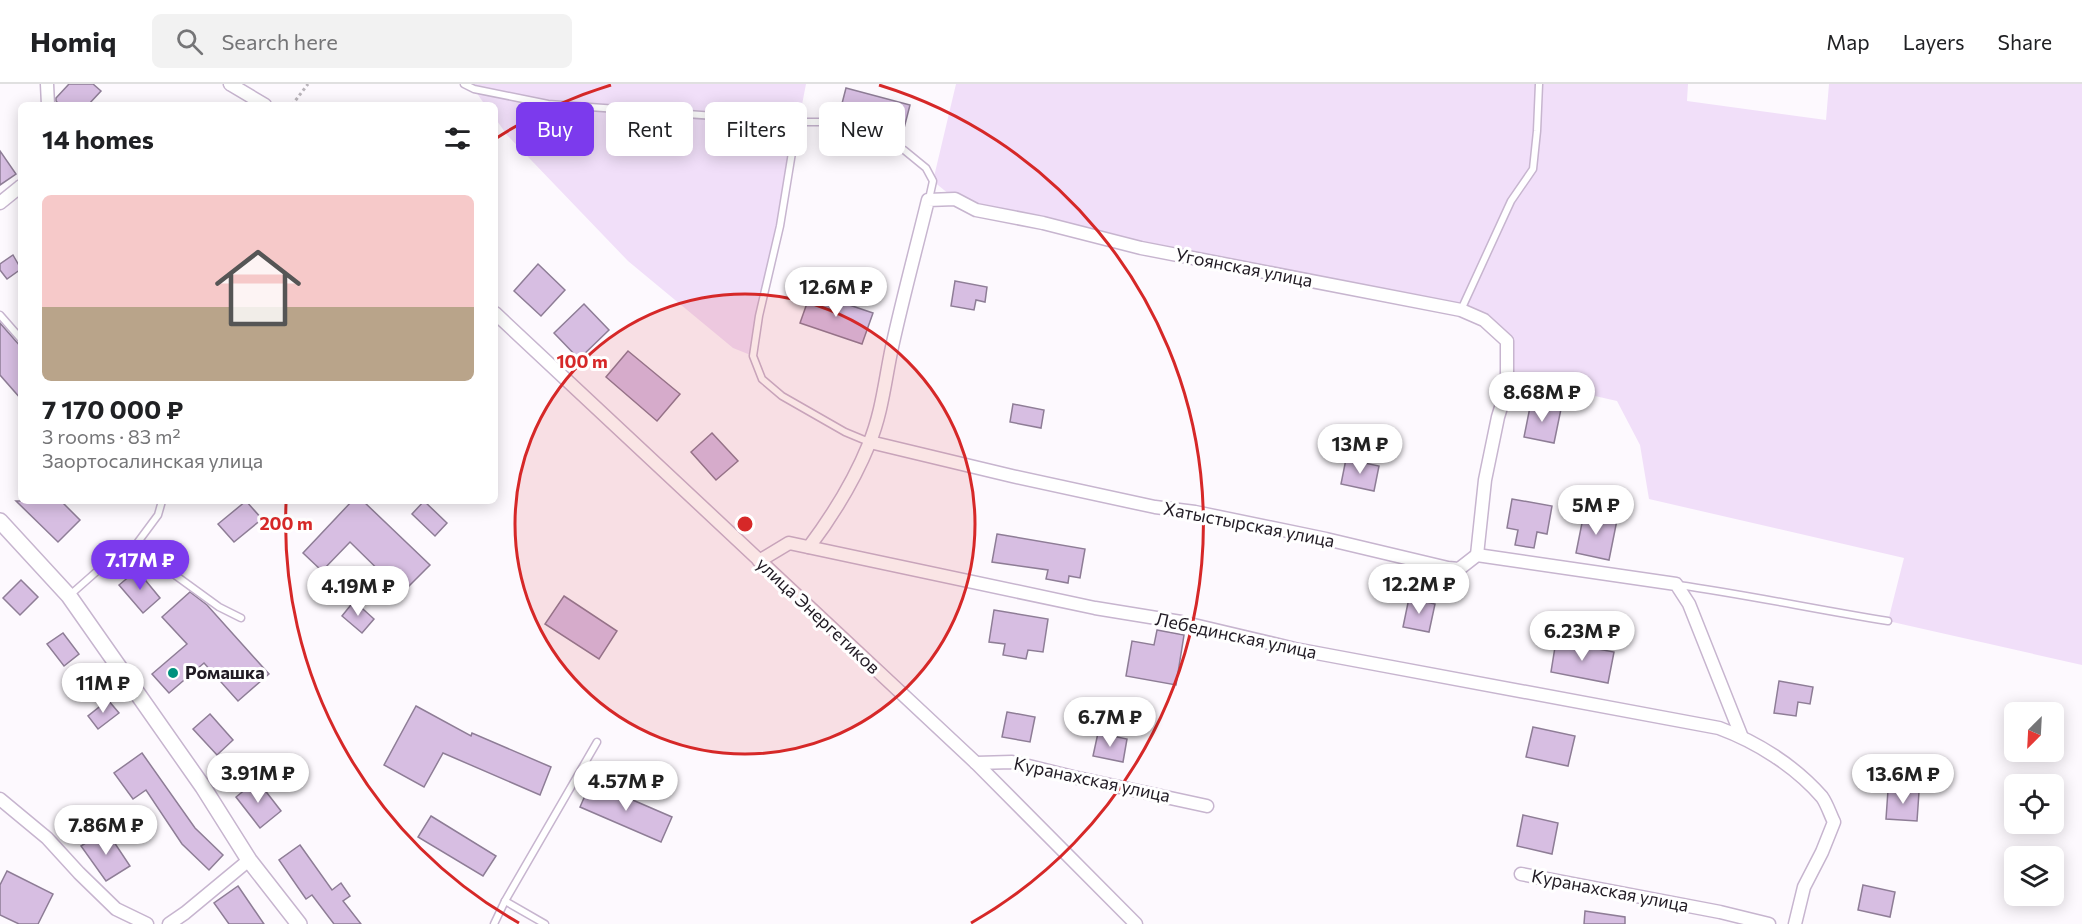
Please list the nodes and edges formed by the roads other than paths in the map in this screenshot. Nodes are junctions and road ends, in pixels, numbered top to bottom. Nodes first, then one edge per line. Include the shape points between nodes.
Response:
1 (47, 84) edge
2 (230, 84) edge
3 (464, 84) edge
4 (1539, 84) edge
5 (48, 102) edge
6 (260, 102) edge
7 (705, 115) edge
8 (905, 151) edge
9 (791, 156) edge
10 (18, 188) edge
11 (928, 200) junction
12 (0, 203) edge
13 (1461, 310) junction
14 (0, 315) edge
15 (498, 316) edge
16 (18, 336) edge
17 (1507, 388) junction
18 (1577, 392) dead end
19 (870, 442) junction
20 (161, 504) edge
21 (0, 521) edge
22 (135, 546) junction
23 (809, 547) junction
24 (1477, 555) junction
25 (759, 561) junction
26 (1676, 584) junction
27 (69, 596) junction
28 (241, 618) dead end
29 (1888, 621) dead end
30 (1741, 735) junction
31 (597, 742) dead end
32 (976, 763) junction
33 (0, 799) edge
34 (1207, 806) dead end
35 (249, 860) junction
36 (1521, 874) dead end
37 (505, 901) junction
38 (147, 924) edge
39 (169, 924) edge
40 (299, 924) edge
41 (494, 924) edge
42 (545, 924) edge
43 (1136, 924) edge
44 (1769, 924) edge
45 (1795, 924) edge

1 - 5 street
2 - 6 street
3 - 7 lane via 548,104
4 - 13 lane via 1533,169 1511,201
8 - 11 lane via 926,168 933,181
9 - 19 lane via 753,356 762,379 782,396
10 - 12 street
11 - 13 street, Угоянская улица via 954,199 976,210 1141,248
11 - 19 street
13 - 17 street, Угоянская улица via 1484,320 1507,341
14 - 16 lane
15 - 25 street, улица Энергетиков
17 - 18 lane via 1520,379
17 - 24 street, Угоянская улица via 1485,480
19 - 23 street via 856,473
19 - 24 street, Хатыстырская улица via 1448,568 1460,569
20 - 22 lane via 158,515
21 - 27 street
22 - 27 lane via 104,565
22 - 28 lane via 219,607
23 - 25 street, Лебединская улица via 789,543
23 - 30 street, Лебединская улица via 1095,608 1181,621 1295,649
24 - 26 street
25 - 32 street, улица Энергетиков
26 - 29 lane
26 - 30 street via 1689,604
27 - 35 street via 203,786
30 - 45 street, Лебединская улица via 1795,771 1823,799 1834,822 1804,887
31 - 37 lane
32 - 34 street, Куранахская улица via 1012,762
32 - 43 street, улица Энергетиков
33 - 38 street via 47,838 116,909
35 - 39 street
35 - 40 street
36 - 44 street, Куранахская улица
37 - 41 lane
37 - 42 lane

